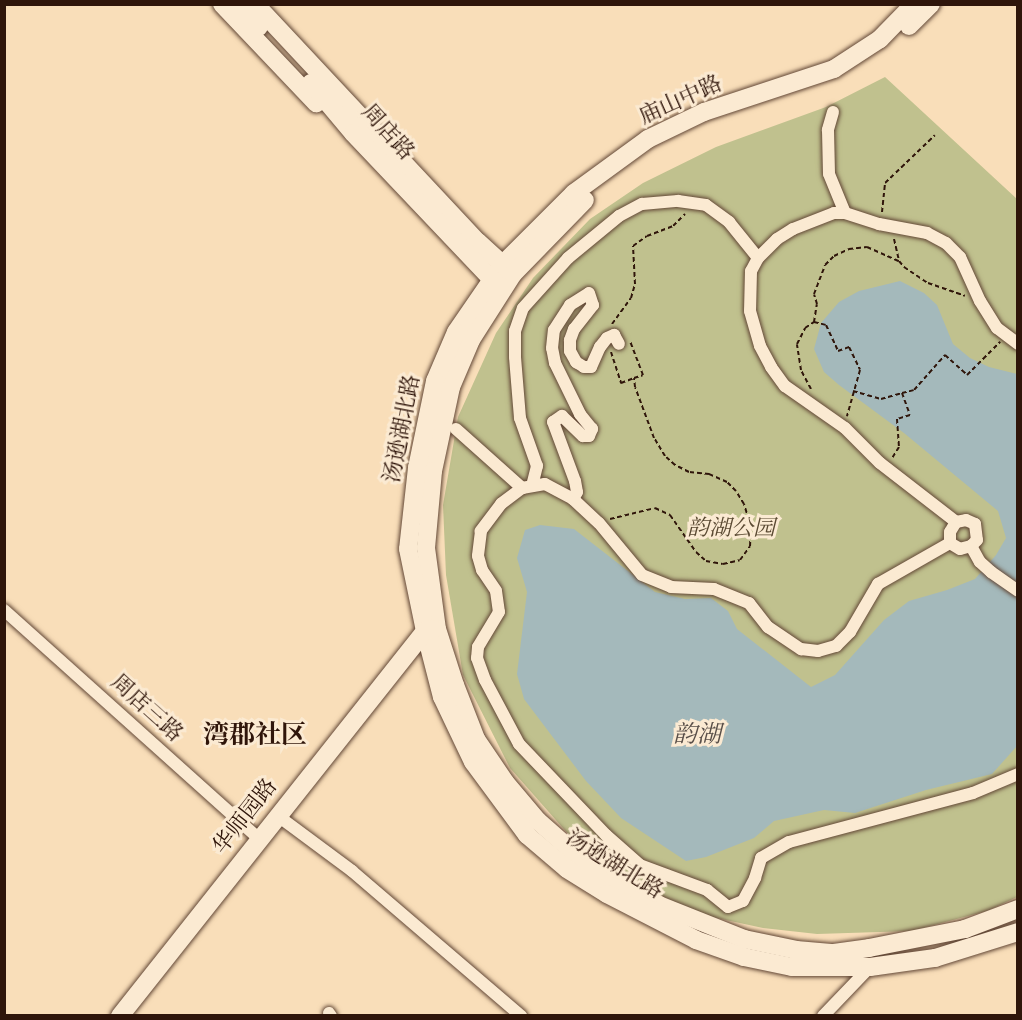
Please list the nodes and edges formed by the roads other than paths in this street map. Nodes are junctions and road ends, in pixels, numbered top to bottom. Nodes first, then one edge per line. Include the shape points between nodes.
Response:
1 (222, 4) edge
2 (238, 4) edge
3 (255, 4) edge
4 (271, 4) edge
5 (914, 4) edge
6 (931, 4) edge
7 (301, 63) junction
8 (833, 112) dead end
9 (360, 127) junction
10 (845, 213) junction
11 (758, 258) junction
12 (508, 269) junction
13 (497, 285) junction
14 (620, 344) road end
15 (1017, 344) edge
16 (456, 429) dead end
17 (527, 487) junction
18 (573, 499) junction
19 (956, 522) junction
20 (950, 543) junction
21 (972, 546) junction
22 (1017, 591) edge
23 (4, 610) edge
24 (431, 630) junction
25 (1017, 774) edge
26 (278, 816) junction
27 (259, 839) junction
28 (1017, 909) edge
29 (1017, 932) edge
30 (869, 948) junction
31 (870, 967) junction
32 (120, 1016) edge
33 (520, 1016) edge
34 (823, 1016) edge

1 - 9 street via 321,107
2 - 7 street, 周店路
3 - 7 street, 周店路
4 - 9 street via 342,83
5 - 12 street, 庙山中路 via 880,39 834,69 704,112 648,139 574,193
6 - 12 street, 庙山中路 via 888,48 840,80 708,123 654,149 582,202
7 - 9 street, 周店路
8 - 10 street via 828,130 829,174
9 - 12 street, 周店路
9 - 13 street, 周店路
10 - 11 street via 811,220 777,239
10 - 15 street via 927,233 946,243 960,257 997,328
11 - 17 street via 729,222 706,205 678,201 642,204 619,216 568,258 523,308 515,331 520,418 537,466
11 - 19 street via 751,271 750,311 767,360 785,386 845,428 886,467
12 - 13 street, 庙山中路
13 - 24 street, 汤逊湖北路 via 456,332 435,381 423,426 408,549
14 - 18 street via 614,335 607,338 591,367 576,362 570,351 574,329 593,305 589,293 570,305 554,330 555,363 580,414 592,429 589,436 583,436 562,416 553,423 575,481 577,492
16 - 17 street
17 - 18 street via 545,484
17 - 25 street via 501,504 481,531 478,556 496,591 499,612 478,647 477,658 519,744 640,865 707,890 728,907 743,901 760,858 789,842 973,793
18 - 20 street via 599,523 642,575 671,587 714,590 749,603 768,627 789,644 818,651 836,646 850,632 878,584
19 - 20 street via 950,532
19 - 21 street via 966,520 975,524 977,540
20 - 21 street via 960,549
21 - 22 street via 981,562
23 - 27 street, 周店三路
24 - 26 street, 华师园路
24 - 30 street, 汤逊湖北路 via 477,739 505,782 538,821 580,858 659,905 744,939 834,953
24 - 31 street, 汤逊湖北路 via 442,697 473,762 527,835 567,869 686,935 744,957 792,967
26 - 27 street, 华师园路
26 - 33 street via 352,871
27 - 32 street, 华师园路
28 - 30 street, 汤逊湖北路 via 965,929
29 - 31 street, 汤逊湖北路 via 935,958
30 - 31 street
31 - 34 street

